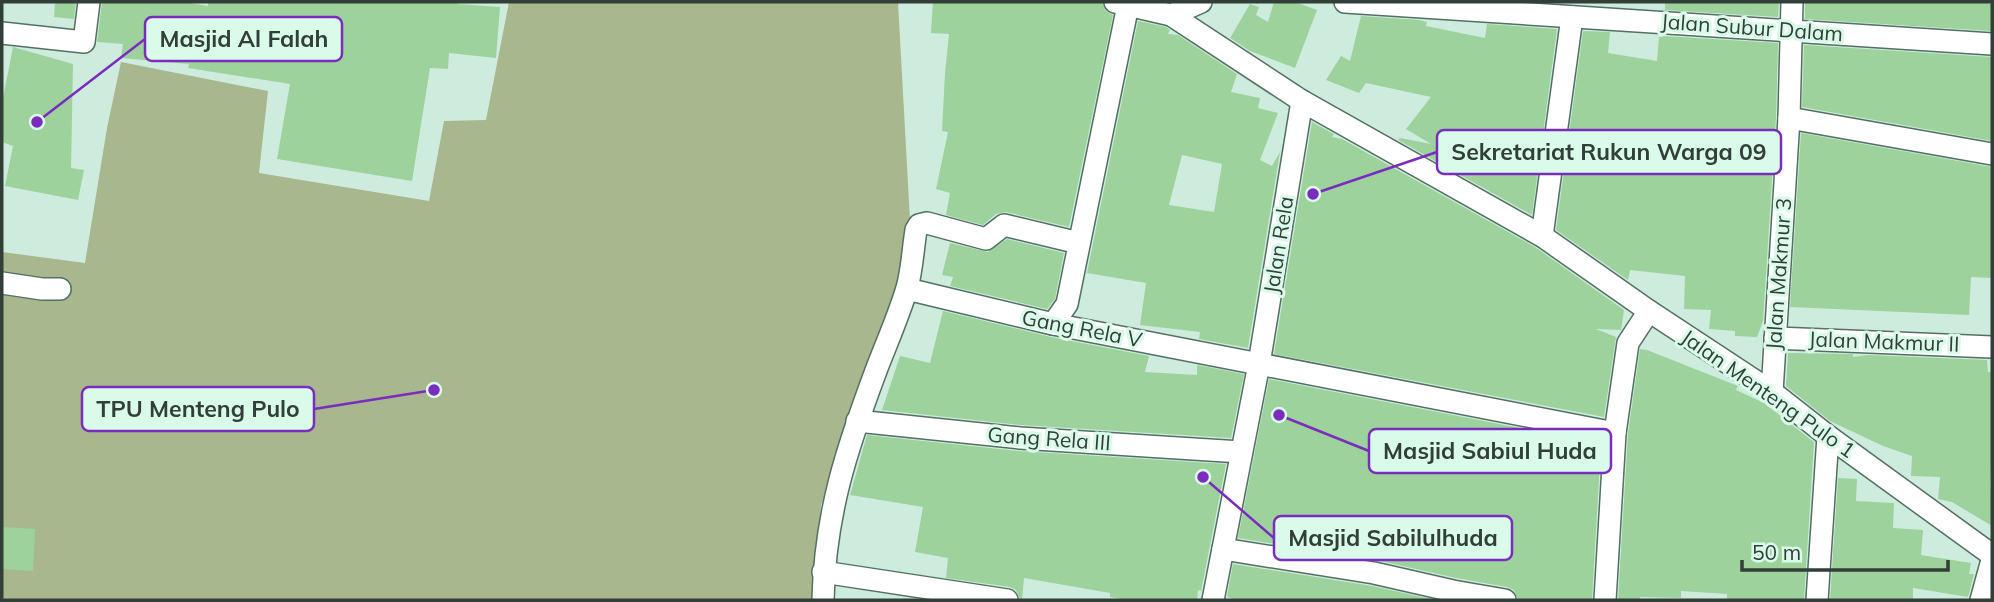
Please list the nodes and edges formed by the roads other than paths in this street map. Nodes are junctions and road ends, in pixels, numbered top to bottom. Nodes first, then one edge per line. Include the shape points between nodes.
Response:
1 (89, 2) edge
2 (1201, 2) edge
3 (1345, 2) edge
4 (1792, 2) edge
5 (1121, 3) edge
6 (1598, 10) edge
7 (1171, 15) junction
8 (1572, 17) junction
9 (1793, 30) junction
10 (2, 33) edge
11 (1992, 44) edge
12 (1302, 101) junction
13 (1789, 118) junction
14 (1992, 155) edge
15 (1542, 236) junction
16 (1079, 243) junction
17 (2, 283) edge
18 (60, 289) dead end
19 (907, 289) junction
20 (1649, 311) junction
21 (1053, 324) junction
22 (1775, 338) junction
23 (1992, 347) edge
24 (1259, 365) junction
25 (1772, 392) junction
26 (857, 421) junction
27 (1615, 433) junction
28 (1828, 436) junction
29 (1241, 452) junction
30 (1223, 549) junction
31 (1992, 557) edge
32 (823, 572) junction
33 (998, 599) edge
34 (823, 600) edge
35 (1213, 600) edge
36 (1506, 600) edge
37 (1605, 600) edge
38 (1817, 600) edge
39 (1981, 600) edge

1 - 10 street via 84,42
2 - 7 street
3 - 8 street, Jalan Subur Dalam
4 - 9 street, Jalan Makmur 3
5 - 7 street
5 - 16 street
6 - 8 street, Jalan Subur Dalam
6 - 9 street, Jalan Subur Dalam
7 - 12 street
8 - 15 street
9 - 11 street, Jalan Subur Dalam
9 - 13 street, Jalan Makmur 3
12 - 15 street, Jalan Menteng Pulo 1
12 - 24 street, Jalan Rela
13 - 14 street
13 - 22 street, Jalan Makmur 3
15 - 20 street, Jalan Menteng Pulo 1
16 - 19 street via 1004,225 986,239 927,223 919,225
16 - 21 street via 1067,304
17 - 18 street
19 - 21 street, Gang Rela V
19 - 26 street
20 - 25 street, Jalan Menteng Pulo 1
20 - 27 street via 1628,343
21 - 24 street, Gang Rela V
22 - 23 street, Jalan Makmur II
22 - 25 street, Jalan Makmur 3
24 - 27 street, Gang Rela V
24 - 29 street, Jalan Rela
25 - 28 street, Jalan Menteng Pulo 1
26 - 29 street, Gang Rela III via 1020,438
26 - 32 street via 832,508
27 - 37 street
28 - 31 street, Jalan Menteng Pulo 1
28 - 38 street
29 - 30 street, Jalan Rela
30 - 35 street, Jalan Rela
30 - 36 street
31 - 39 street
32 - 33 street
32 - 34 street

